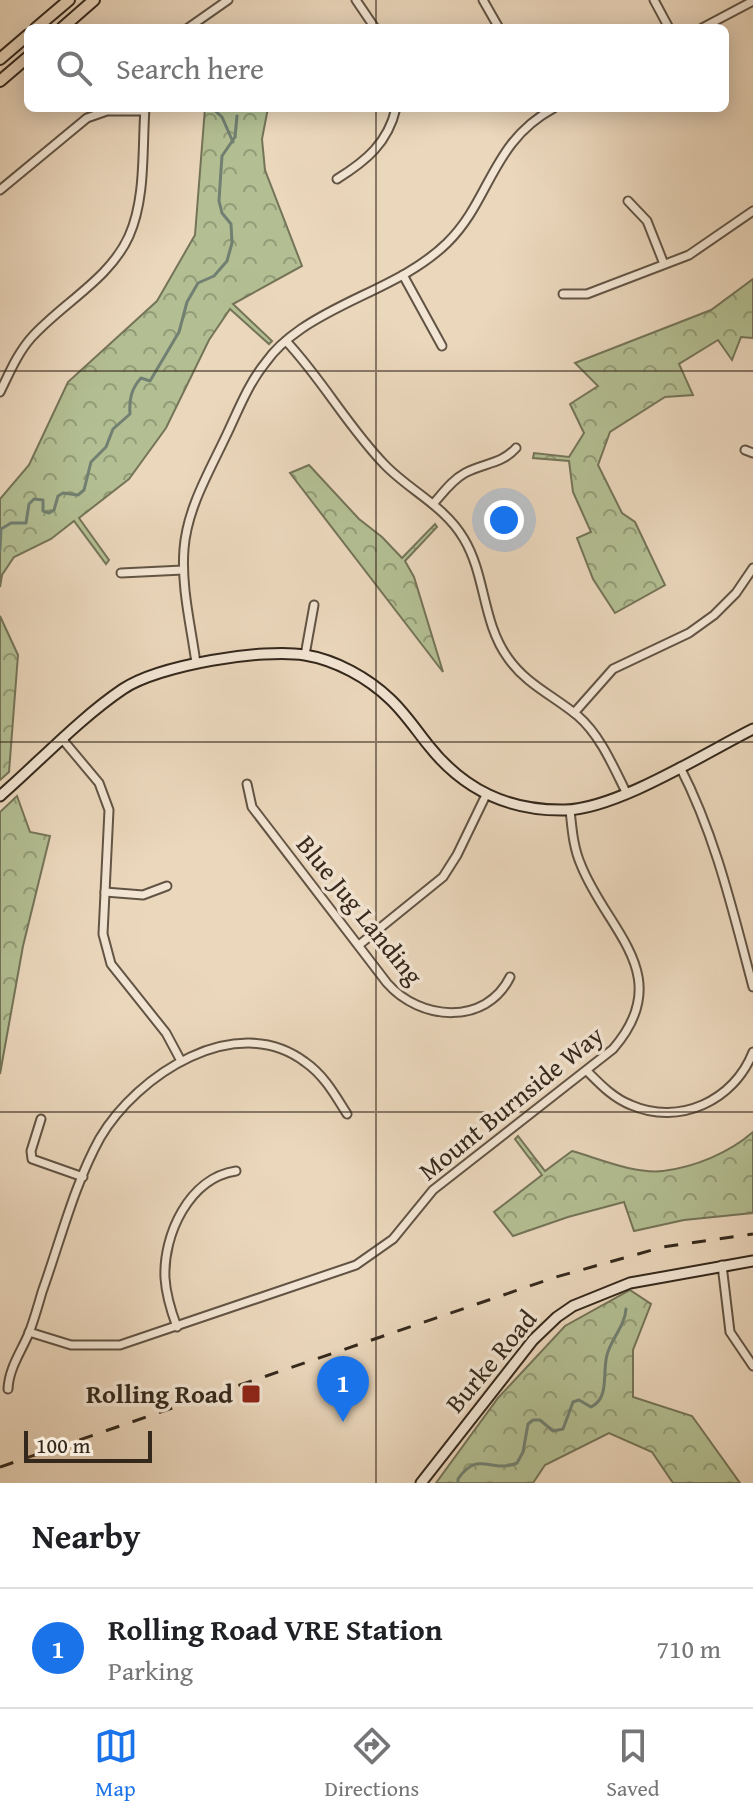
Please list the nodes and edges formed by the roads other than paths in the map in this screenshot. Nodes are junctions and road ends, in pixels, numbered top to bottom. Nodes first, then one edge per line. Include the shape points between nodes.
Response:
1 (69, 0) edge
2 (94, 0) edge
3 (228, 0) edge
4 (356, 0) edge
5 (483, 0) edge
6 (654, 0) edge
7 (753, 1) edge
8 (41, 24) edge
9 (67, 24) edge
10 (194, 24) edge
11 (372, 24) edge
12 (497, 24) edge
13 (667, 24) edge
14 (710, 24) edge
15 (24, 38) edge
16 (0, 59) edge
17 (24, 60) edge
18 (0, 81) edge
19 (104, 112) edge
20 (145, 112) edge
21 (395, 112) edge
22 (542, 112) edge
23 (337, 179) dead end
24 (0, 190) edge
25 (628, 201) dead end
26 (753, 211) edge
27 (664, 264) junction
28 (403, 275) junction
29 (563, 294) dead end
30 (286, 341) junction
31 (442, 346) dead end
32 (0, 392) edge
33 (516, 448) dead end
34 (433, 504) junction
35 (753, 568) edge
36 (183, 570) junction
37 (121, 573) dead end
38 (314, 605) dead end
39 (305, 655) junction
40 (196, 663) junction
41 (574, 713) junction
42 (753, 729) edge
43 (63, 740) junction
44 (680, 767) junction
45 (247, 784) dead end
46 (626, 792) junction
47 (486, 795) junction
48 (0, 796) edge
49 (570, 810) junction
50 (167, 886) dead end
51 (105, 892) junction
52 (359, 945) junction
53 (510, 977) dead end
54 (753, 987) edge
55 (753, 1052) edge
56 (181, 1061) junction
57 (587, 1071) junction
58 (347, 1114) dead end
59 (41, 1119) dead end
60 (236, 1171) dead end
61 (83, 1177) junction
62 (753, 1261) edge
63 (722, 1265) junction
64 (177, 1327) junction
65 (29, 1332) junction
66 (753, 1366) edge
67 (8, 1389) dead end
68 (421, 1483) edge

1 - 8 main road
2 - 9 main road
3 - 10 street
4 - 11 street
5 - 12 street
6 - 13 street
7 - 14 street
15 - 16 main road
17 - 18 main road
19 - 24 street via 87,118
20 - 32 street via 138,203 125,243 110,264 30,339
21 - 23 street via 375,152
22 - 28 street via 504,153 457,233
25 - 27 street via 647,221
26 - 27 street via 705,245
27 - 29 street via 587,294
28 - 30 street
28 - 31 street
30 - 34 street via 384,464
30 - 36 street via 253,380 200,490 186,531
33 - 34 street via 507,458 458,477
34 - 41 street via 466,543 494,635 507,657 525,678
35 - 41 street via 714,615 689,633 619,664
36 - 37 street
36 - 40 street
38 - 39 street
39 - 40 street
39 - 47 street via 375,686 442,762
40 - 43 street via 133,684
41 - 46 street via 596,736
42 - 44 street
43 - 48 street
43 - 51 street via 93,774 106,800 110,824
44 - 46 street
44 - 54 street via 718,856
45 - 52 street, Blue Jug Landing via 252,807
46 - 49 street
47 - 49 street via 530,807
47 - 52 street via 443,877
49 - 57 street, Mount Burnside Way via 581,865 629,946 639,986 627,1031
50 - 51 street via 143,895
51 - 56 street via 103,934 111,964 166,1033
52 - 53 street, Blue Jug Landing via 403,998 440,1013 485,1005
55 - 57 street via 726,1091 679,1112 630,1105
56 - 58 street via 237,1044 278,1048 315,1069
56 - 61 street via 122,1108 101,1137
57 - 64 street, Mount Burnside Way via 433,1190 393,1239 365,1260
59 - 61 street via 32,1159
60 - 64 street via 216,1178 197,1194 171,1235 165,1278
61 - 65 street
62 - 63 street, Burke Road
63 - 66 street via 730,1332
63 - 68 street, Burke Road via 630,1283 557,1317
64 - 65 street, Mount Burnside Way via 105,1346 71,1345
65 - 67 street via 9,1374

